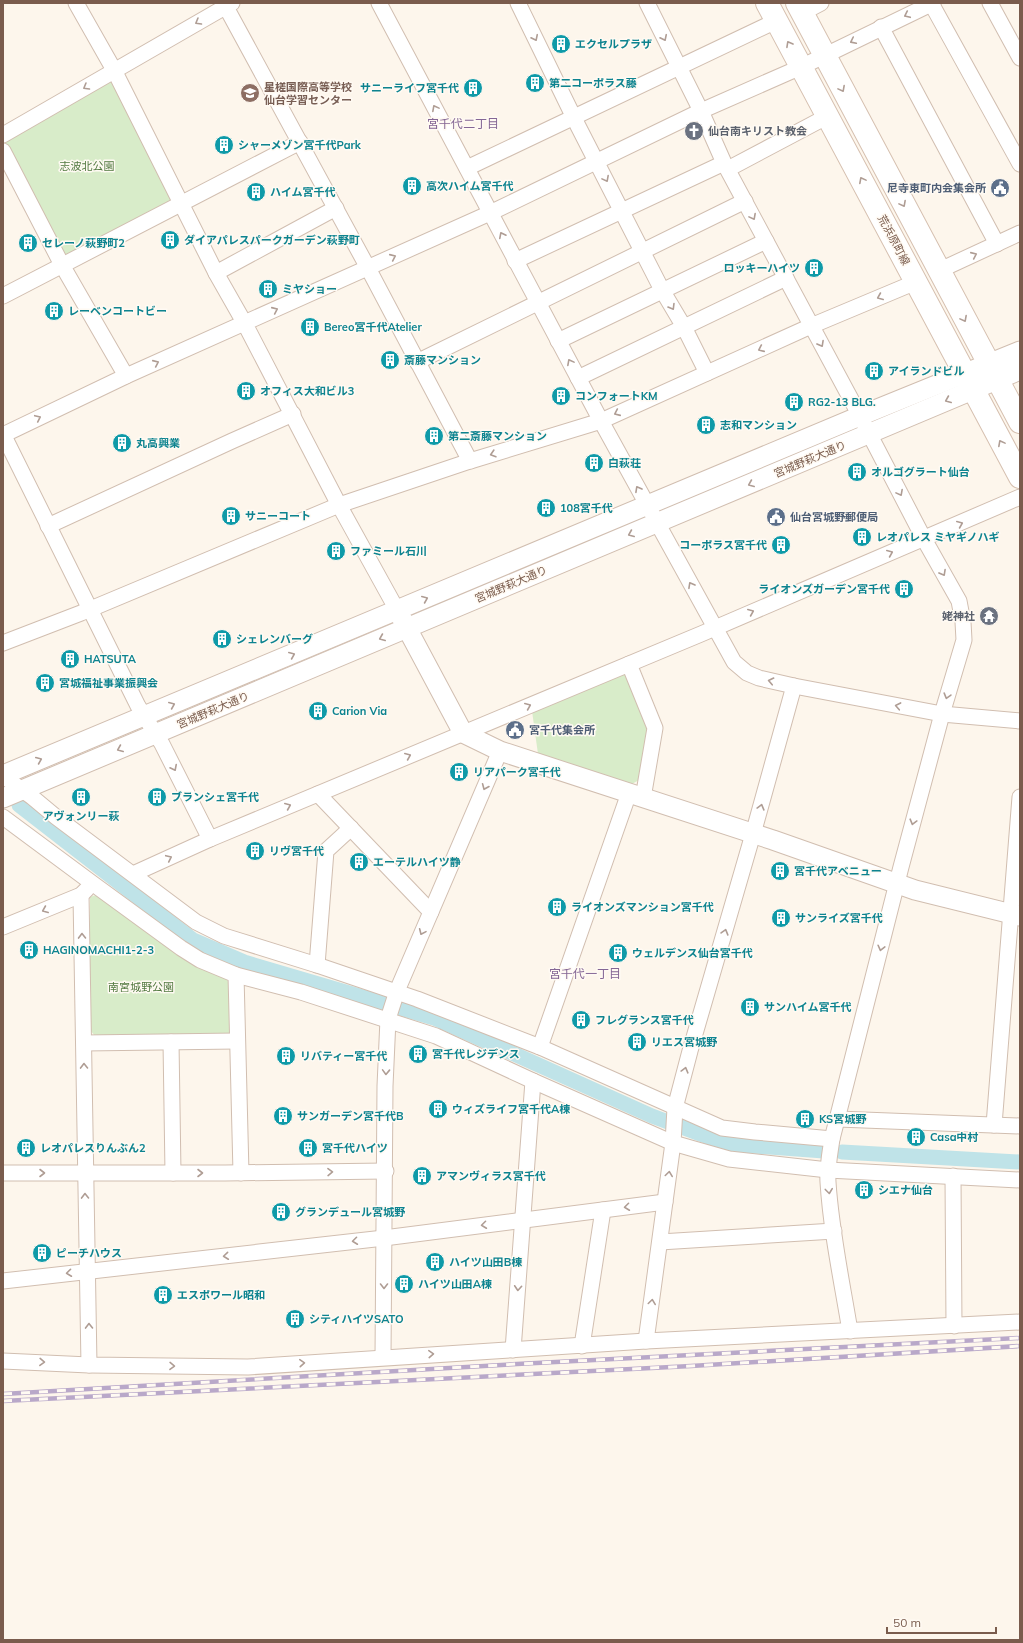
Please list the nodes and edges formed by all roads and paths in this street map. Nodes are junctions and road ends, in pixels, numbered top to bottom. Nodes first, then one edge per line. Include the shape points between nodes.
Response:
1 (76, 3) edge
2 (379, 3) edge
3 (518, 3) edge
4 (647, 3) edge
5 (821, 3) edge
6 (931, 3) edge
7 (990, 3) edge
8 (229, 5) edge
9 (800, 8) edge
10 (771, 12) edge
11 (881, 27) junction
12 (824, 55) junction
13 (1020, 58) edge
14 (678, 67) junction
15 (801, 67) junction
16 (114, 70) junction
17 (701, 111) junction
18 (828, 116) junction
19 (574, 117) junction
20 (3, 135) edge
21 (300, 142) junction
22 (3, 152) edge
23 (596, 161) junction
24 (1020, 164) edge
25 (726, 166) junction
26 (467, 168) junction
27 (745, 201) junction
28 (182, 204) junction
29 (336, 208) junction
30 (622, 210) junction
31 (490, 213) junction
32 (1020, 233) edge
33 (766, 241) junction
34 (997, 244) junction
35 (642, 251) junction
36 (515, 262) junction
37 (62, 265) junction
38 (368, 268) junction
39 (938, 271) junction
40 (216, 273) junction
41 (786, 278) junction
42 (916, 282) junction
43 (662, 290) junction
44 (3, 296) edge
45 (537, 303) junction
46 (245, 324) junction
47 (811, 326) junction
48 (684, 327) junction
49 (558, 341) junction
50 (1020, 351) edge
51 (417, 362) junction
52 (1020, 370) edge
53 (993, 372) junction
54 (707, 373) junction
55 (126, 376) junction
56 (578, 378) junction
57 (969, 382) junction
58 (293, 414) junction
59 (860, 416) junction
60 (600, 420) junction
61 (1020, 422) edge
62 (3, 434) edge
63 (869, 434) junction
64 (470, 461) junction
65 (1020, 477) edge
66 (1020, 497) edge
67 (339, 505) junction
68 (647, 505) junction
69 (657, 523) junction
70 (48, 526) junction
71 (924, 539) junction
72 (90, 608) junction
73 (397, 610) junction
74 (407, 628) junction
75 (715, 628) junction
76 (3, 643) edge
77 (629, 664) junction
78 (794, 686) junction
79 (942, 714) junction
80 (144, 716) junction
81 (1020, 721) edge
82 (463, 733) junction
83 (156, 734) junction
84 (500, 751) junction
85 (3, 776) edge
86 (22, 790) junction
87 (318, 794) junction
88 (636, 796) junction
89 (1020, 797) edge
90 (3, 798) edge
91 (3, 817) edge
92 (351, 828) junction
93 (754, 834) junction
94 (210, 839) junction
95 (133, 874) junction
96 (898, 882) junction
97 (92, 883) junction
98 (81, 895) junction
99 (431, 912) junction
100 (1015, 915) edge
101 (3, 927) edge
102 (317, 965) junction
103 (236, 975) junction
104 (392, 1006) junction
105 (238, 1041) junction
106 (171, 1042) junction
107 (84, 1043) junction
108 (540, 1047) junction
109 (533, 1081) junction
110 (838, 1119) junction
111 (674, 1125) junction
112 (994, 1125) junction
113 (1020, 1126) edge
114 (832, 1139) junction
115 (828, 1170) junction
116 (386, 1171) junction
117 (3, 1173) edge
118 (85, 1173) junction
119 (173, 1173) junction
120 (242, 1173) junction
121 (953, 1176) junction
122 (1020, 1180) edge
123 (665, 1202) junction
124 (603, 1210) junction
125 (523, 1221) junction
126 (834, 1231) junction
127 (384, 1238) junction
128 (660, 1242) junction
129 (88, 1271) junction
130 (3, 1281) edge
131 (1020, 1322) edge
132 (954, 1326) junction
133 (850, 1331) junction
134 (646, 1341) junction
135 (582, 1346) junction
136 (513, 1350) junction
137 (383, 1357) junction
138 (3, 1361) edge
139 (89, 1365) junction

1 - 16 street
26 -> 2 street
3 -> 19 street
4 -> 14 street
5 - 9 street
6 -> 11 street
6 - 24 street
7 - 13 street
8 -> 16 street
8 - 21 street
9 - 12 main road
10 - 14 street
15 -> 10 main road, 荒浜原町線
11 -> 12 street
11 - 34 street
12 - 15 street
12 -> 39 main road
14 - 17 street
14 - 19 street
15 - 17 street
15 - 18 main road, 荒浜原町線
16 -> 20 street
16 - 28 street
17 - 23 street
17 - 25 street
18 - 25 street
42 -> 18 main road, 荒浜原町線
19 - 23 street
19 - 26 street
21 - 28 street
21 - 29 street
22 - 37 street
23 -> 30 street
23 - 31 street
25 - 27 street
25 - 30 street
26 - 31 street
27 -> 33 street
27 - 35 street
28 - 37 street
28 - 40 street
29 - 38 street
29 - 40 street
30 - 35 street
30 - 36 street
36 -> 31 street
38 -> 31 street
32 - 34 street
33 - 41 street
33 - 43 street
39 -> 34 street
35 - 43 street
35 - 45 street
36 - 45 street
37 - 44 street
37 - 55 street
46 -> 38 street
38 - 51 street
39 -> 53 main road
40 - 46 street
41 - 47 street
41 - 48 street
42 -> 47 street
42 - 57 main road, 荒浜原町線
43 -> 48 street
43 - 49 street
45 - 49 street
45 - 51 street
55 -> 46 street
46 - 58 street
47 -> 54 street
47 -> 59 street
48 - 54 street
48 - 56 street
56 -> 49 street
50 - 53 street, 宮城野萩大通り
51 - 64 street
52 - 53 street, 宮城野萩大通り
53 - 57 street, 宮城野萩大通り
53 - 61 main road
54 -> 60 street
62 -> 55 street
56 - 60 street
57 - 59 street, 宮城野萩大通り
57 -> 63 street, 宮城野萩大通り
65 -> 57 main road, 荒浜原町線
58 - 67 street
58 - 70 street
59 - 63 street
59 - 68 street, 宮城野萩大通り
60 -> 64 street
68 -> 60 street
62 - 70 street
63 -> 69 street, 宮城野萩大通り
63 -> 71 street
64 - 67 street
71 -> 66 street
67 - 72 street
67 - 73 street
68 - 69 street
73 -> 68 street, 宮城野萩大通り
69 -> 74 street, 宮城野萩大通り
75 -> 69 street
70 - 72 street
75 -> 71 street
71 -> 79 street via 959,601 963,622 964,640
72 - 76 street
72 - 80 street
73 - 74 street
80 -> 73 street, 宮城野萩大通り
74 - 82 street
74 -> 83 street, 宮城野萩大通り
75 - 77 street
78 -> 75 street via 759,678 747,672 734,662
82 -> 77 street
77 - 88 street via 655,728
79 -> 78 street
93 -> 78 street
79 - 81 street
79 -> 96 street
80 - 83 street
85 -> 80 street, 宮城野萩大通り
82 - 84 street
87 -> 82 street
83 -> 86 street, 宮城野萩大通り
83 -> 94 street
84 - 88 street
84 -> 99 street
85 - 86 street
86 - 90 street, 宮城野萩大通り
86 - 95 street
87 - 92 street
94 -> 87 street
88 - 93 street
88 - 108 street
89 - 100 street
91 - 97 street
92 - 99 street
92 - 102 street via 326,851
93 - 96 street
111 -> 93 street via 690,1051
95 -> 94 street
95 - 102 street via 196,922 224,936
96 - 100 street via 915,890
96 -> 110 street
97 - 98 street
97 - 103 street via 181,948 200,960
98 -> 101 street
107 -> 98 street
99 -> 104 street
100 - 112 street
102 - 104 street
103 - 104 street via 301,992
103 - 105 street
104 - 108 street
104 - 109 street via 436,1036
104 -> 116 street via 385,1086
105 - 106 street
105 - 120 street
106 - 107 street
106 - 119 street
118 -> 107 street
108 - 111 street
109 - 111 street
109 - 125 street
110 - 112 street
110 - 114 street
111 - 114 street
111 - 115 street via 729,1159
123 -> 111 street
112 - 113 street
114 - 115 street
115 - 121 street
115 -> 126 street
120 -> 116 street
116 - 127 street
117 -> 118 street
118 - 119 street
129 -> 118 street
119 -> 120 street
121 - 122 street
121 - 132 street
123 -> 124 street
123 - 128 street
124 - 125 street
124 - 135 street
125 -> 127 street
125 -> 136 street
126 - 128 street
126 - 133 street
127 -> 129 street
127 -> 137 street
134 -> 128 street
129 -> 130 street
139 -> 129 street
131 - 132 street
132 - 133 street
133 - 134 street
134 - 135 street
135 - 136 street
137 -> 136 street
139 -> 137 street via 248,1367
138 -> 139 street

